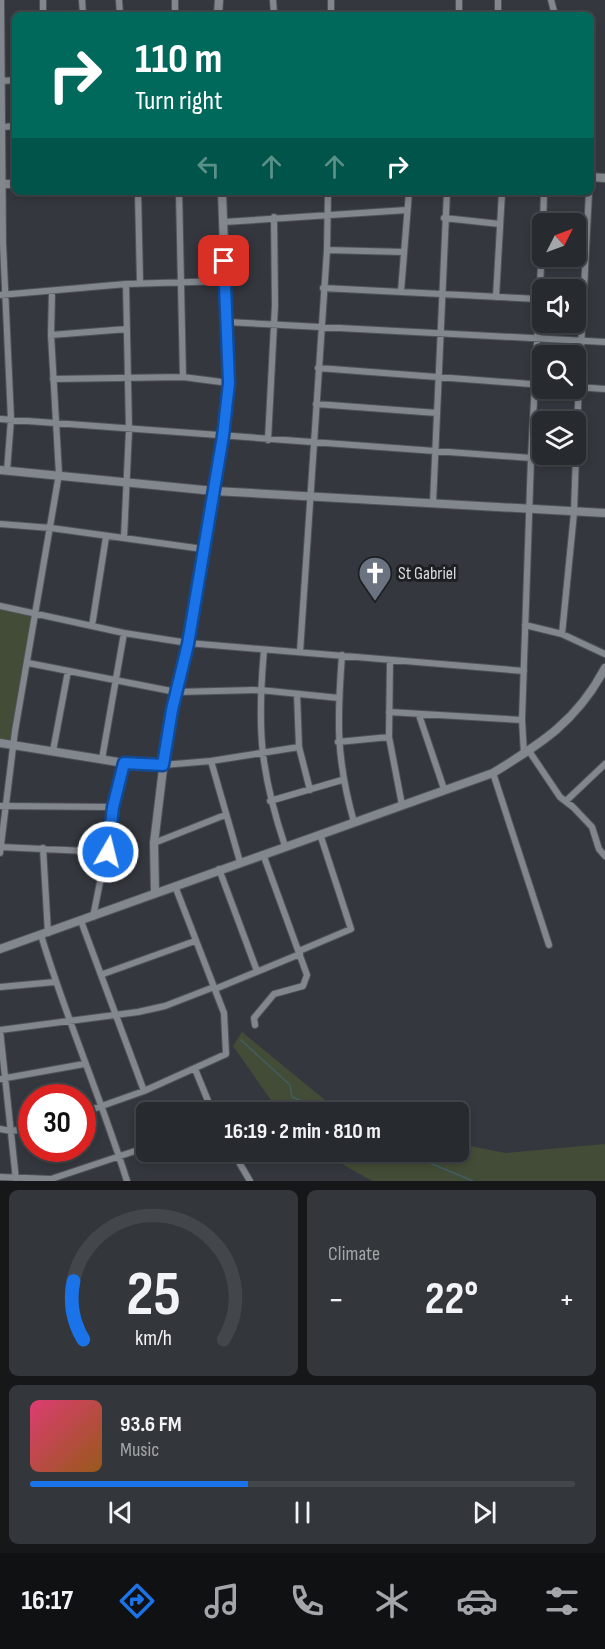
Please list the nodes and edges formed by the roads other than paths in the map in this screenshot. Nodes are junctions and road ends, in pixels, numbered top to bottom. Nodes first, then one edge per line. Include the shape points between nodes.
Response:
1 (1, 4) edge
2 (1, 57) edge
3 (12, 80) edge
4 (2, 81) junction
5 (1, 112) edge
6 (12, 126) edge
7 (3, 127) junction
8 (1, 184) edge
9 (138, 195) edge
10 (179, 195) edge
11 (222, 195) edge
12 (328, 195) edge
13 (409, 195) edge
14 (447, 195) edge
15 (502, 195) edge
16 (544, 195) edge
17 (590, 195) edge
18 (407, 210) junction
19 (329, 213) junction
20 (543, 213) edge
21 (274, 217) junction
22 (444, 218) junction
23 (224, 222) junction
24 (501, 224) junction
25 (327, 250) junction
26 (403, 252) junction
27 (224, 281) junction
28 (181, 282) junction
29 (126, 284) junction
30 (140, 284) junction
31 (323, 288) junction
32 (52, 291) junction
33 (401, 291) junction
34 (4, 294) edge
35 (441, 295) junction
36 (496, 297) junction
37 (532, 299) edge
38 (227, 322) junction
39 (274, 323) junction
40 (320, 327) junction
41 (127, 329) junction
42 (440, 331) junction
43 (537, 333) edge
44 (51, 334) junction
45 (537, 338) junction
46 (580, 340) junction
47 (605, 342) edge
48 (537, 345) edge
49 (580, 345) edge
50 (318, 368) junction
51 (127, 376) junction
52 (183, 376) junction
53 (53, 379) junction
54 (439, 379) junction
55 (229, 383) junction
56 (532, 385) edge
57 (586, 388) edge
58 (605, 389) edge
59 (537, 399) edge
60 (316, 404) junction
61 (437, 413) junction
62 (0, 418) edge
63 (11, 419) junction
64 (55, 424) junction
65 (129, 430) junction
66 (223, 436) junction
67 (268, 440) junction
68 (313, 443) junction
69 (434, 450) junction
70 (531, 458) junction
71 (576, 465) edge
72 (3, 470) edge
73 (59, 474) junction
74 (128, 483) junction
75 (214, 491) junction
76 (310, 496) junction
77 (433, 503) junction
78 (529, 508) junction
79 (574, 513) junction
80 (605, 513) edge
81 (0, 524) edge
82 (51, 528) junction
83 (106, 537) junction
84 (124, 538) junction
85 (203, 549) junction
86 (0, 606) edge
87 (36, 615) junction
88 (525, 625) junction
89 (92, 626) junction
90 (124, 633) junction
91 (562, 634) junction
92 (188, 644) junction
93 (264, 650) junction
94 (300, 652) junction
95 (605, 654) edge
96 (342, 655) junction
97 (390, 660) junction
98 (28, 663) junction
99 (604, 670) edge
100 (68, 671) junction
101 (524, 671) junction
102 (114, 681) junction
103 (260, 690) junction
104 (176, 692) junction
105 (297, 694) junction
106 (339, 698) junction
107 (389, 712) junction
108 (419, 715) junction
109 (522, 720) junction
110 (389, 737) junction
111 (338, 742) junction
112 (0, 743) edge
113 (13, 744) junction
114 (299, 747) junction
115 (53, 751) junction
116 (261, 752) junction
117 (526, 753) junction
118 (102, 759) junction
119 (211, 761) junction
120 (124, 763) junction
121 (163, 765) junction
122 (605, 765) edge
123 (493, 773) junction
124 (342, 780) junction
125 (444, 789) junction
126 (310, 790) junction
127 (270, 801) junction
128 (566, 801) junction
129 (402, 805) junction
130 (3, 806) edge
131 (113, 807) junction
132 (225, 815) junction
133 (354, 822) junction
134 (320, 834) junction
135 (154, 843) junction
136 (285, 846) junction
137 (0, 847) edge
138 (44, 848) junction
139 (108, 852) junction
140 (0, 853) edge
141 (263, 854) junction
142 (605, 856) edge
143 (240, 862) junction
144 (219, 869) junction
145 (175, 886) junction
146 (155, 892) junction
147 (93, 917) junction
148 (81, 921) junction
149 (44, 934) junction
150 (195, 941) junction
151 (549, 945) dead end
152 (0, 949) edge
153 (299, 952) junction
154 (257, 971) junction
155 (103, 974) junction
156 (55, 982) junction
157 (0, 987) edge
158 (214, 988) junction
159 (115, 1014) junction
160 (69, 1020) junction
161 (255, 1025) dead end
162 (0, 1030) edge
163 (84, 1064) junction
164 (195, 1069) junction
165 (2, 1079) edge
166 (144, 1091) junction
167 (208, 1102) edge
168 (102, 1106) junction
169 (96, 1108) edge
170 (0, 1129) edge
171 (18, 1130) edge
172 (12, 1131) junction
173 (136, 1151) edge
174 (119, 1157) junction
175 (239, 1162) edge
176 (0, 1177) edge
177 (16, 1180) edge
178 (127, 1181) edge
179 (250, 1181) edge

1 - 2 street
2 - 4 street
3 - 4 street
4 - 5 street
5 - 7 street
6 - 7 street
7 - 8 street
8 - 34 street
9 - 30 street
10 - 28 street
11 - 23 street
12 - 19 street
13 - 18 street
14 - 22 street
15 - 24 street
16 - 20 street
17 - 46 street
18 - 19 street
18 - 26 street
19 - 21 street
19 - 25 street
21 - 23 street
21 - 39 street
22 - 24 street
22 - 35 street
23 - 27 street
24 - 36 street
25 - 26 street
25 - 31 street
26 - 33 street
27 - 28 street
27 - 38 street
28 - 30 street
28 - 52 street
29 - 30 street
29 - 32 street
29 - 41 street
31 - 33 street
31 - 40 street
32 - 34 street
32 - 44 street
33 - 35 street
34 - 63 street
35 - 36 street
35 - 42 street
36 - 37 street
38 - 39 street
38 - 55 street
39 - 40 street
39 - 67 street
40 - 42 street
40 - 50 street
41 - 44 street
41 - 51 street
42 - 45 street
42 - 54 street
43 - 45 street
44 - 53 street
45 - 46 street
45 - 48 street
46 - 47 street
46 - 49 street
50 - 54 street
50 - 60 street
51 - 52 street
51 - 53 street
51 - 65 street
52 - 55 street
53 - 64 street
54 - 56 street
54 - 61 street
55 - 66 street
57 - 58 street
59 - 70 street
60 - 61 street
60 - 68 street
61 - 69 street
62 - 63 street
63 - 64 street
63 - 72 street
64 - 65 street
64 - 73 street
65 - 66 street
65 - 74 street
66 - 67 street
66 - 75 street
67 - 68 street
68 - 69 street
68 - 76 street
69 - 70 street
69 - 77 street
70 - 78 street
71 - 79 street
72 - 73 street
73 - 74 street
73 - 82 street
74 - 75 street
74 - 84 street
75 - 76 street
75 - 85 street
76 - 77 street
76 - 94 street
77 - 78 street
78 - 79 street
78 - 88 street
79 - 80 street
79 - 91 street
81 - 82 street
82 - 83 street
82 - 87 street
83 - 84 street
83 - 89 street
84 - 85 street
85 - 92 street
86 - 87 street
87 - 89 street
87 - 98 street
88 - 91 street
88 - 101 street
89 - 90 street
90 - 92 street
90 - 102 street
91 - 95 street
92 - 93 street
92 - 104 street
93 - 94 street
93 - 103 street
94 - 96 street
96 - 97 street
96 - 106 street
97 - 101 street
97 - 107 street
98 - 100 street
98 - 113 street
99 - 117 street via 571,719
100 - 102 street
100 - 115 street
101 - 109 street
102 - 104 street
102 - 118 street
103 - 104 street
103 - 105 street
103 - 116 street
104 - 121 street
105 - 106 street
105 - 114 street
106 - 111 street
107 - 108 street
107 - 110 street
108 - 109 street
108 - 125 street
109 - 117 street
110 - 111 street
110 - 129 street
111 - 124 street
112 - 113 street
113 - 115 street
113 - 130 street
114 - 116 street
114 - 126 street
115 - 118 street
116 - 119 street
116 - 127 street
117 - 123 street
117 - 128 street
118 - 120 street
119 - 121 street
119 - 132 street
120 - 121 street
120 - 131 street
121 - 135 street
122 - 128 street
123 - 125 street
123 - 151 street
124 - 126 street
124 - 133 street
125 - 129 street
126 - 127 street
127 - 136 street
128 - 142 street via 592,828
129 - 133 street
130 - 131 street
130 - 137 street
131 - 139 street
132 - 135 street
132 - 143 street
133 - 134 street
134 - 136 street
134 - 153 street via 351,929
135 - 146 street
136 - 141 street
137 - 138 street
137 - 140 street
138 - 139 street
138 - 149 street
139 - 147 street
141 - 143 street
141 - 153 street
143 - 144 street
144 - 145 street
144 - 154 street
145 - 146 street
145 - 150 street
146 - 147 street
147 - 148 street
148 - 149 street
148 - 155 street
149 - 152 street
149 - 156 street
150 - 155 street
150 - 158 street
153 - 154 street
153 - 161 street via 307,975 303,986 270,997 254,1018
154 - 158 street
155 - 159 street
156 - 157 street
156 - 160 street
158 - 159 street via 165,1006
158 - 164 street via 224,1013 226,1054
159 - 160 street
159 - 166 street
160 - 162 street
160 - 163 street
162 - 165 street
163 - 165 street
163 - 168 street
164 - 166 street
164 - 167 street
165 - 172 street
166 - 168 street
168 - 169 street
168 - 174 street
170 - 172 street
171 - 172 street
172 - 177 street
173 - 174 street
174 - 177 street via 51,1179
174 - 178 street
175 - 179 street
176 - 177 street

